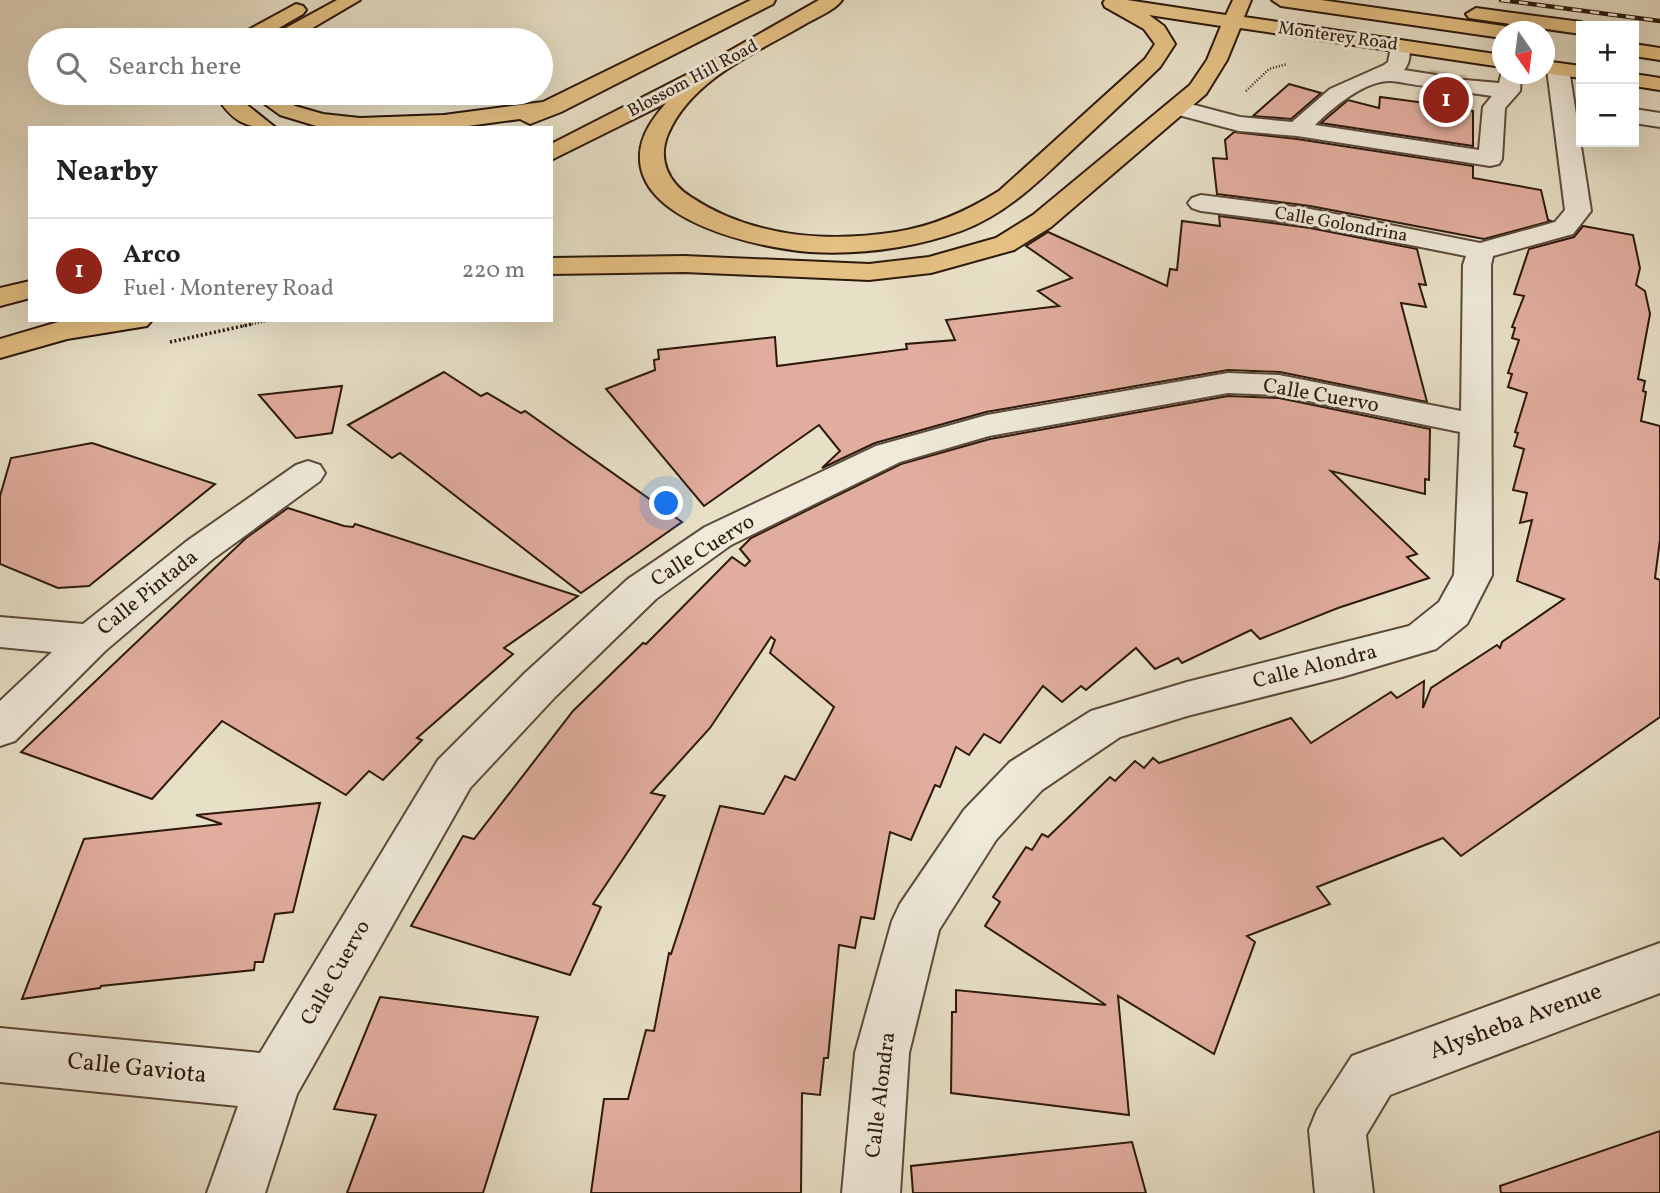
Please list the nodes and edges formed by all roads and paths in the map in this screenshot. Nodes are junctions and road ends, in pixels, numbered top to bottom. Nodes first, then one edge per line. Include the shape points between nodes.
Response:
1 (316, 0) edge
2 (351, 0) edge
3 (766, 0) edge
4 (833, 0) edge
5 (1242, 0) edge
6 (1281, 0) edge
7 (1371, 0) edge
8 (1101, 2) edge
9 (1233, 21) junction
10 (1576, 27) edge
11 (262, 28) edge
12 (300, 28) edge
13 (1492, 30) edge
14 (1639, 36) edge
15 (1660, 39) edge
16 (1399, 46) junction
17 (1639, 51) edge
18 (1660, 54) edge
19 (1562, 58) edge
20 (1492, 59) edge
21 (1388, 74) junction
22 (702, 76) junction
23 (1428, 80) tunnel mouth
24 (1639, 81) edge
25 (1492, 84) edge
26 (1509, 84) edge
27 (1660, 84) edge
28 (1465, 86) tunnel mouth
29 (233, 105) edge
30 (278, 105) edge
31 (553, 107) junction
32 (1179, 108) junction
33 (1639, 117) edge
34 (1660, 120) edge
35 (262, 126) edge
36 (510, 126) edge
37 (1297, 129) junction
38 (553, 152) edge
39 (1201, 204) dead end
40 (1481, 251) junction
41 (553, 266) edge
42 (28, 290) edge
43 (0, 297) edge
44 (92, 322) edge
45 (124, 322) edge
46 (60, 332) junction
47 (0, 349) edge
48 (1477, 425) junction
49 (308, 473) dead end
50 (0, 632) edge
51 (91, 640) junction
52 (0, 728) edge
53 (1660, 968) edge
54 (0, 1055) edge
55 (274, 1082) junction
56 (236, 1193) edge
57 (871, 1193) edge
58 (1344, 1193) edge

1 - 11 main road
2 - 12 main road
3 - 31 main road, Blossom Hill Road
4 - 22 main road, Blossom Hill Road
5 - 9 main road
6 - 13 main road, Monterey Road
7 - 10 main road
8 - 9 main road, Monterey Road
8 - 22 main road via 1150,24 1163,36 1165,44 1153,63 985,212 959,225 892,240 828,243 777,239 712,220 670,194 651,161 653,144 659,129
9 - 16 main road, Monterey Road
9 - 32 main road via 1209,75
14 - 15 main road
16 - 20 main road, Monterey Road
16 - 21 street via 1398,64
17 - 18 main road
19 - 40 street via 1578,211 1564,228
21 - 23 street
21 - 37 street via 1345,89
22 - 38 main road, Blossom Hill Road
24 - 27 main road
25 - 28 street
26 - 37 street via 1494,107 1490,159
29 - 35 main road
30 - 31 main road via 302,116 371,125 448,121
31 - 36 main road, Blossom Hill Road
32 - 37 street via 1239,124
32 - 41 main road via 1033,227 1005,244 931,265 869,272 684,264
33 - 34 street
39 - 40 street, Calle Golondrina via 1310,217
40 - 48 street, Calle Alondra via 1477,265
42 - 43 main road
44 - 46 main road
45 - 46 main road
46 - 47 main road
48 - 55 street, Calle Cuervo via 1279,385 1228,383 987,426 888,454 718,536 642,589 454,774
48 - 57 street, Calle Alondra via 1473,575 1453,614 1422,638 1106,724 1026,776 980,825 916,921 882,1053
49 - 51 street, Calle Pintada via 200,550
50 - 51 street
51 - 52 street, Calle Pintada
53 - 58 street, Alysheba Avenue via 1371,1075 1337,1130
54 - 55 street, Calle Gaviota
55 - 56 street, Calle Cuervo

